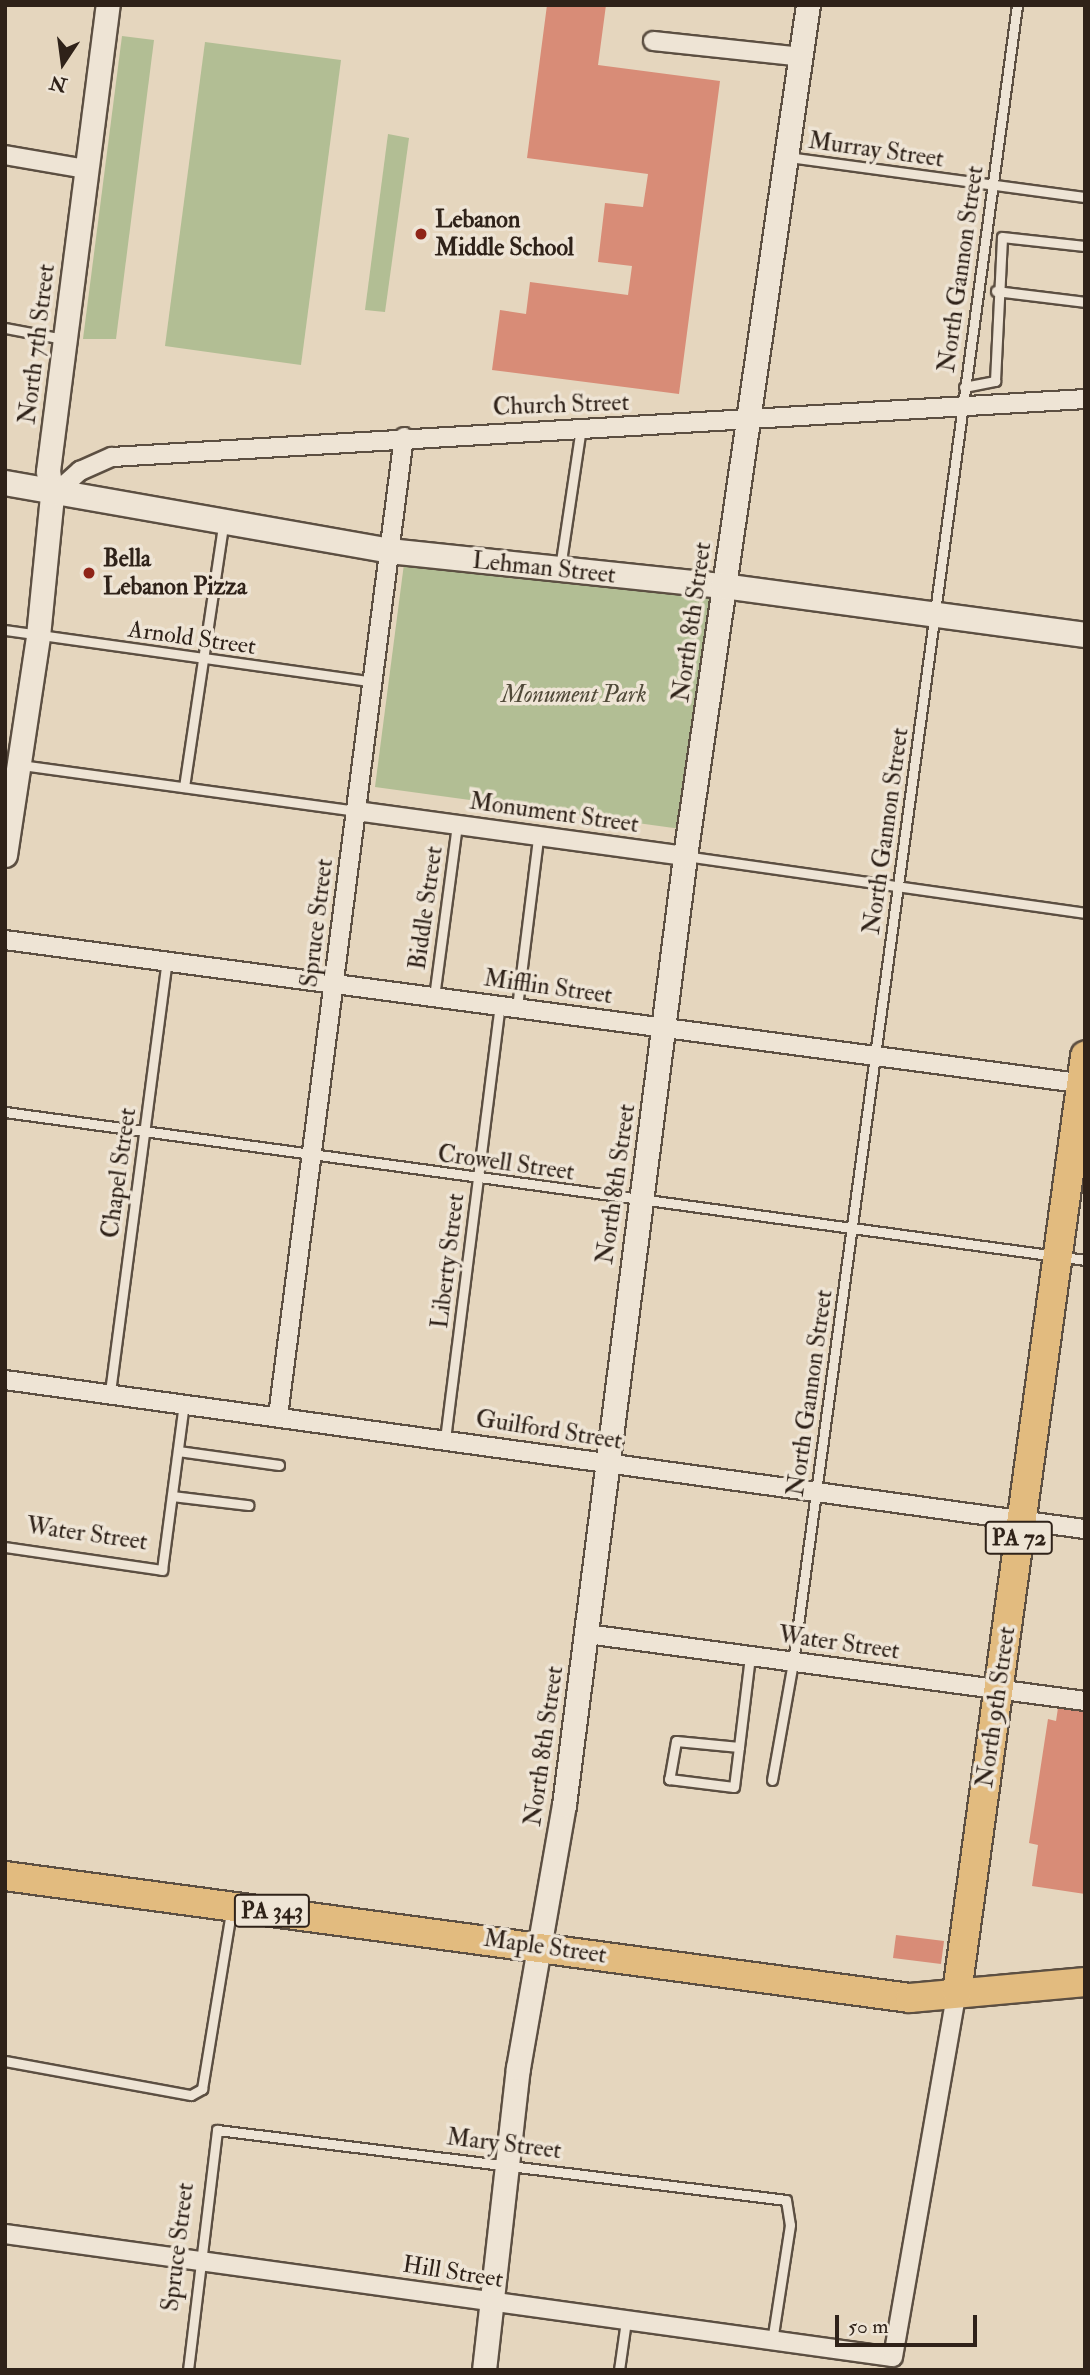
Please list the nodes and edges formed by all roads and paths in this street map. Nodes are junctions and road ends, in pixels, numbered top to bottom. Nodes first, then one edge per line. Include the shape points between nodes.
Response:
1 (108, 5) edge
2 (808, 5) edge
3 (1017, 5) edge
4 (653, 41) dead end
5 (802, 57) junction
6 (5, 155) edge
7 (788, 157) junction
8 (85, 169) junction
9 (993, 185) junction
10 (1085, 197) edge
11 (1085, 246) edge
12 (996, 291) junction
13 (1085, 302) edge
14 (5, 328) edge
15 (63, 339) junction
16 (964, 387) junction
17 (1085, 399) edge
18 (961, 407) junction
19 (748, 424) junction
20 (581, 428) junction
21 (404, 437) junction
22 (5, 484) edge
23 (52, 496) junction
24 (223, 526) junction
25 (389, 551) junction
26 (560, 570) junction
27 (723, 586) junction
28 (935, 615) junction
29 (5, 630) edge
30 (1085, 635) edge
31 (38, 636) junction
32 (203, 659) junction
33 (373, 682) junction
34 (12, 769) edge
35 (184, 788) junction
36 (356, 811) junction
37 (457, 824) junction
38 (538, 838) junction
39 (5, 855) edge
40 (685, 856) junction
41 (898, 884) junction
42 (1085, 913) edge
43 (5, 940) edge
44 (167, 960) junction
45 (334, 984) junction
46 (433, 997) junction
47 (509, 1005) junction
48 (665, 1028) junction
49 (875, 1056) junction
50 (1085, 1056) edge
51 (1083, 1084) edge
52 (5, 1112) edge
53 (144, 1133) junction
54 (312, 1156) junction
55 (478, 1178) junction
56 (639, 1200) junction
57 (852, 1229) junction
58 (1073, 1258) edge
59 (5, 1380) edge
60 (110, 1392) junction
61 (185, 1403) junction
62 (278, 1416) junction
63 (445, 1439) junction
64 (178, 1451) junction
65 (607, 1464) junction
66 (279, 1465) dead end
67 (816, 1492) junction
68 (172, 1496) junction
69 (248, 1504) dead end
70 (1022, 1520) junction
71 (1085, 1529) edge
72 (5, 1546) edge
73 (587, 1633) junction
74 (751, 1656) junction
75 (793, 1662) junction
76 (998, 1690) junction
77 (1085, 1701) edge
78 (739, 1747) junction
79 (772, 1780) dead end
80 (5, 1876) edge
81 (231, 1906) junction
82 (538, 1947) junction
83 (1085, 1982) edge
84 (957, 1992) junction
85 (5, 2061) edge
86 (217, 2130) joint
87 (511, 2163) junction
88 (5, 2234) edge
89 (200, 2256) junction
90 (494, 2304) junction
91 (626, 2321) junction
92 (771, 2343) junction
93 (893, 2357) joint
94 (188, 2370) edge
95 (484, 2370) edge
96 (619, 2370) edge

1 - 8 street, North 7th Street
2 - 5 street, North 8th Street
3 - 9 lane, North Gannon Street
4 - 5 street
5 - 7 street, North 8th Street
6 - 8 street
7 - 9 lane, Murray Street
7 - 19 street, North 8th Street
8 - 15 street, North 7th Street
9 - 10 lane, Murray Street
9 - 16 lane, North Gannon Street
11 - 12 lane via 1002,237
12 - 13 lane
12 - 16 lane via 995,381
14 - 15 lane
15 - 23 street, North 7th Street via 48,471
16 - 18 lane, North Gannon Street
17 - 18 street, Church Street
18 - 19 street, Church Street
18 - 28 lane, North Gannon Street
19 - 20 street, Church Street
19 - 27 street, North 8th Street
20 - 21 street, Church Street
20 - 26 lane
21 - 23 street, Church Street via 112,457 80,471
21 - 25 street, Spruce Street
22 - 23 main road, Lehman Street
23 - 24 main road, Lehman Street
23 - 31 street, North 7th Street
24 - 25 main road, Lehman Street
24 - 32 lane
25 - 26 main road, Lehman Street
25 - 33 street, Spruce Street
26 - 27 main road, Lehman Street
27 - 28 main road, Lehman Street
27 - 40 street, North 8th Street
28 - 30 main road, Lehman Street
28 - 41 lane, North Gannon Street
29 - 31 lane, Arnold Street
31 - 32 lane, Arnold Street
31 - 34 street, North 7th Street
32 - 33 lane, Arnold Street
32 - 35 lane
33 - 36 street, Spruce Street
34 - 35 lane, Monument Street
34 - 39 street, North 7th Street
35 - 36 lane, Monument Street
36 - 37 street, Monument Street
36 - 45 street, Spruce Street
37 - 38 street, Monument Street
37 - 46 lane, Biddle Street
38 - 40 street, Monument Street
38 - 47 lane, Liberty Street
40 - 41 lane, Monument Street
40 - 48 street, North 8th Street
41 - 42 lane, Monument Street
41 - 49 lane, North Gannon Street
43 - 44 street, Mifflin Street
44 - 45 street, Mifflin Street
44 - 53 lane, Chapel Street
45 - 46 street, Mifflin Street
45 - 54 street, Spruce Street
46 - 47 street, Mifflin Street
47 - 48 street, Mifflin Street
47 - 55 lane, Liberty Street
48 - 49 street, Mifflin Street
48 - 56 street, North 8th Street
49 - 51 street, Mifflin Street
49 - 57 lane, North Gannon Street
50 - 51 main road, North 9th Street / PA 72
51 - 58 main road, North 9th Street / PA 72
52 - 53 lane, Crowell Street
53 - 54 lane, Crowell Street
53 - 60 lane, Chapel Street
54 - 55 lane, Crowell Street
54 - 62 street, Spruce Street
55 - 56 lane, Crowell Street
55 - 63 lane, Liberty Street
56 - 57 lane, Crowell Street
56 - 65 street, North 8th Street
57 - 58 lane, Crowell Street
57 - 67 lane, North Gannon Street
58 - 70 main road, North 9th Street / PA 72
59 - 60 street, Guilford Street
60 - 61 street, Guilford Street
61 - 62 street, Guilford Street
61 - 64 lane
62 - 63 street, Guilford Street
63 - 65 street, Guilford Street
64 - 66 lane
64 - 68 lane
65 - 67 street, Guilford Street
65 - 73 street, North 8th Street
67 - 70 street, Guilford Street
67 - 75 lane, North Gannon Street
68 - 69 lane
68 - 72 lane, Water Street via 162,1570
70 - 71 street, Guilford Street
70 - 76 main road, North 9th Street / PA 72
73 - 74 street, Water Street
73 - 82 street, North 8th Street
74 - 75 street, Water Street
74 - 78 lane
75 - 76 street, Water Street
75 - 79 lane, North Gannon Street
76 - 77 street, Water Street
76 - 84 main road, North 9th Street / PA 72
78 - 78 lane via 676,1741 669,1779 734,1787
80 - 81 main road, Maple Street / PA 343
81 - 82 main road, Maple Street / PA 343
81 - 85 lane via 202,2089 191,2095
82 - 84 main road, Maple Street / PA 343 via 910,1998
82 - 87 street, North 8th Street via 518,2068
83 - 84 main road, Maple Street
84 - 93 street, North 9th Street
86 - 87 lane, Mary Street
86 - 89 lane, Spruce Street
87 - 90 street, North 8th Street
87 - 92 lane, Mary Street via 786,2200 790,2225
88 - 89 street, Hill Street
89 - 90 street, Hill Street
89 - 94 lane, Spruce Street
90 - 91 street, Hill Street
90 - 95 street, North 8th Street
91 - 92 street, Hill Street
91 - 96 lane
92 - 93 street, Hill Street

